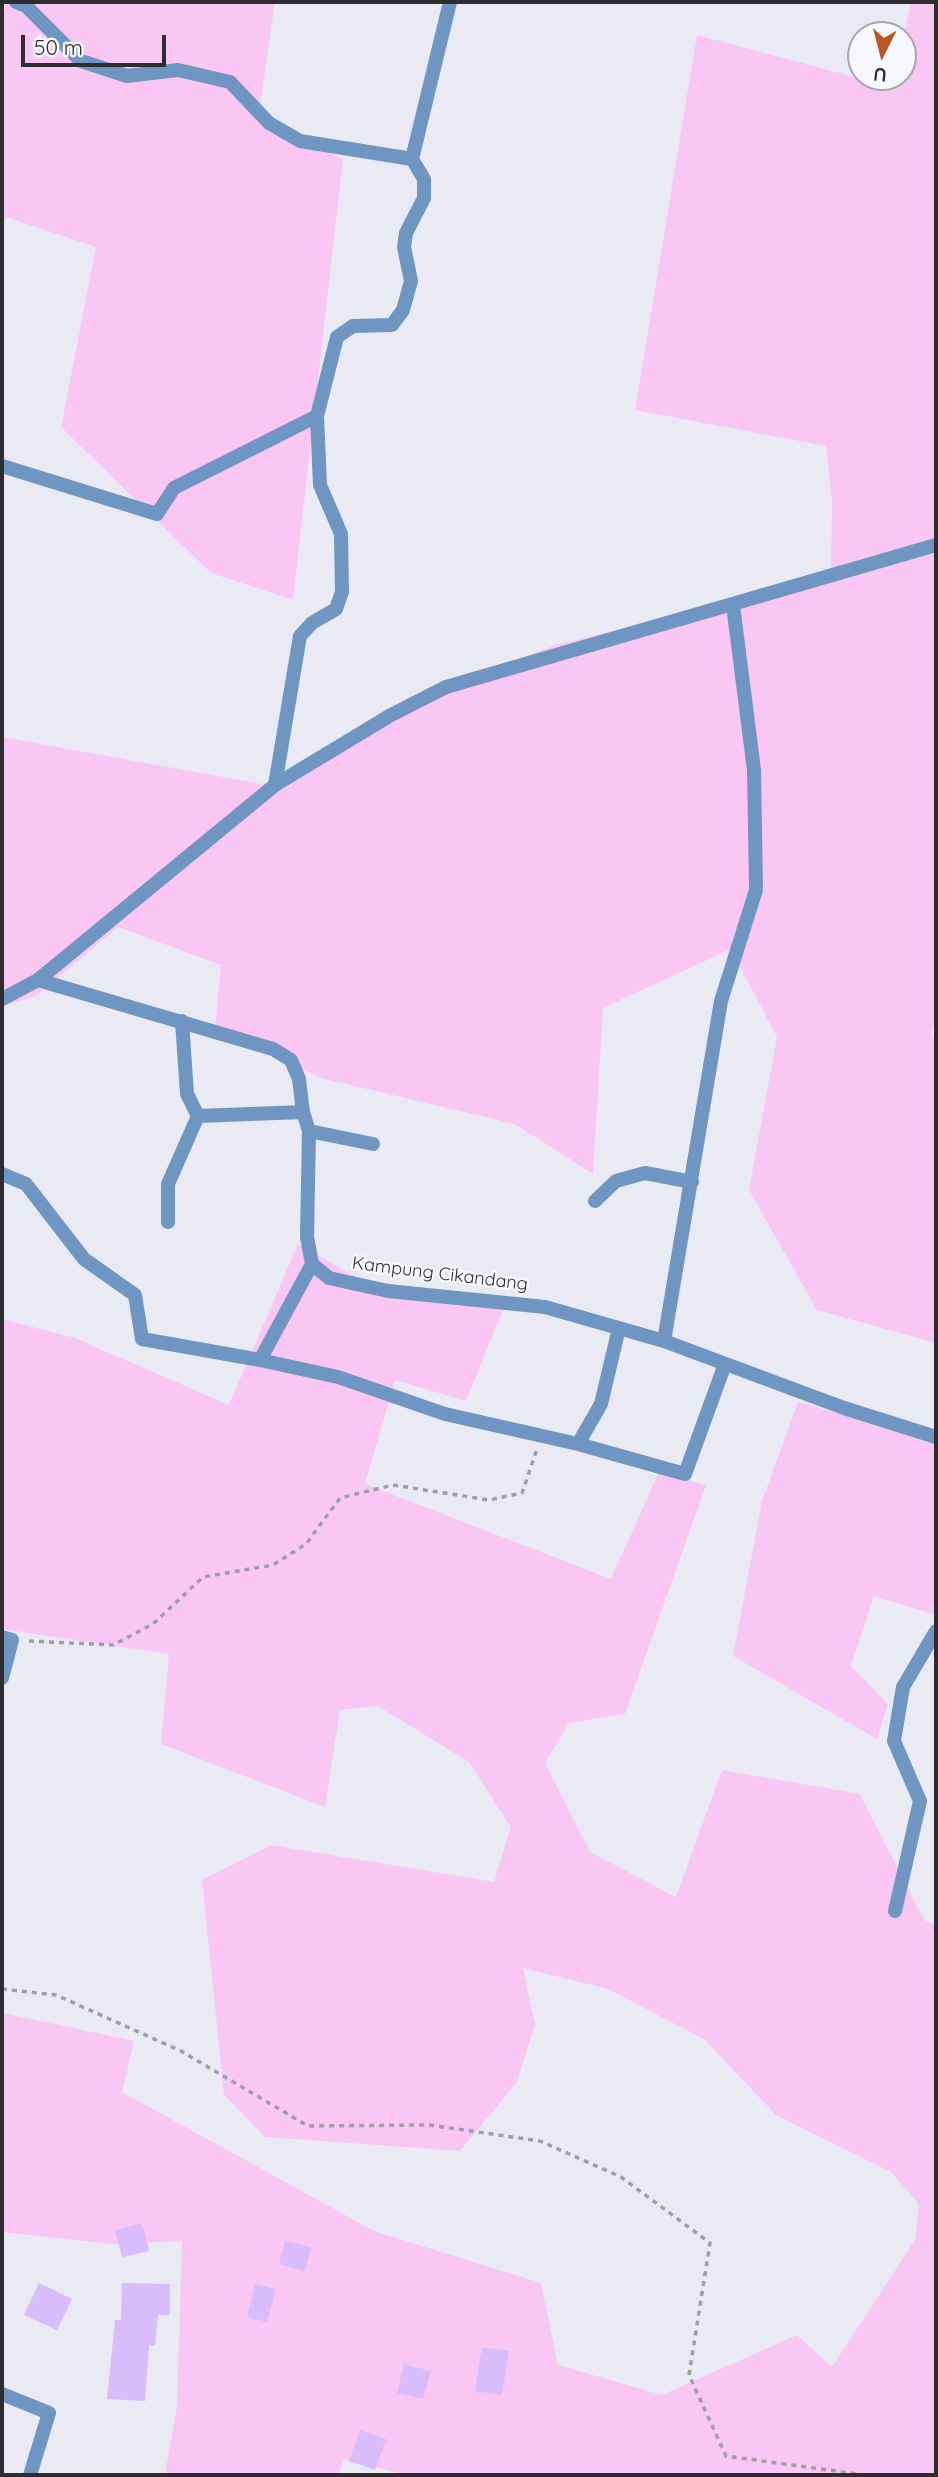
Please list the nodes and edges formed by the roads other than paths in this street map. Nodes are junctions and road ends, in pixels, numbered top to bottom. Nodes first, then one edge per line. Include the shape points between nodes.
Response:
1 (16, 2) edge
2 (450, 2) edge
3 (412, 159) junction
4 (317, 416) junction
5 (2, 466) edge
6 (936, 545) edge
7 (733, 606) junction
8 (275, 785) junction
9 (38, 980) junction
10 (2, 999) edge
11 (182, 1021) junction
12 (303, 1112) junction
13 (198, 1116) junction
14 (309, 1131) junction
15 (373, 1144) dead end
16 (2, 1174) edge
17 (692, 1182) junction
18 (595, 1200) dead end
19 (168, 1222) dead end
20 (312, 1264) junction
21 (619, 1328) junction
22 (664, 1341) junction
23 (260, 1360) junction
24 (725, 1364) junction
25 (936, 1437) edge
26 (578, 1444) junction
27 (936, 1631) edge
28 (7, 1638) edge
29 (2, 1678) edge
30 (895, 1910) dead end
31 (2, 2394) edge
32 (30, 2475) edge

1 - 3 street via 26,6 81,61 127,76 177,70 230,82 269,122 300,141
2 - 3 street
3 - 4 street via 424,178 424,198 406,233 411,281 403,310 392,325 353,326 337,337
4 - 5 street via 174,488 157,514
4 - 8 street via 320,485 341,534 342,592 336,609 300,636
6 - 7 street
7 - 8 street via 446,687
7 - 17 street via 754,770 756,890 721,1001
8 - 9 street
9 - 10 street
9 - 11 street
11 - 12 street via 273,1049 291,1060 299,1079
11 - 13 street via 187,1094
12 - 13 street
12 - 14 street
13 - 19 street via 169,1184
14 - 15 street
14 - 20 street via 307,1237
16 - 23 street via 26,1184 84,1259 135,1295 142,1339
17 - 18 street via 645,1172 616,1181
17 - 22 street
20 - 21 street, Kampung Cikandang via 329,1278 388,1291 545,1307
20 - 23 street
21 - 22 street, Kampung Cikandang
21 - 26 street via 601,1404
22 - 24 street, Kampung Cikandang
23 - 26 street via 338,1377 445,1414
24 - 25 street, Kampung Cikandang
24 - 26 street via 685,1474
27 - 30 street via 903,1687 894,1741 920,1801
28 - 29 street
31 - 32 street via 49,2413

